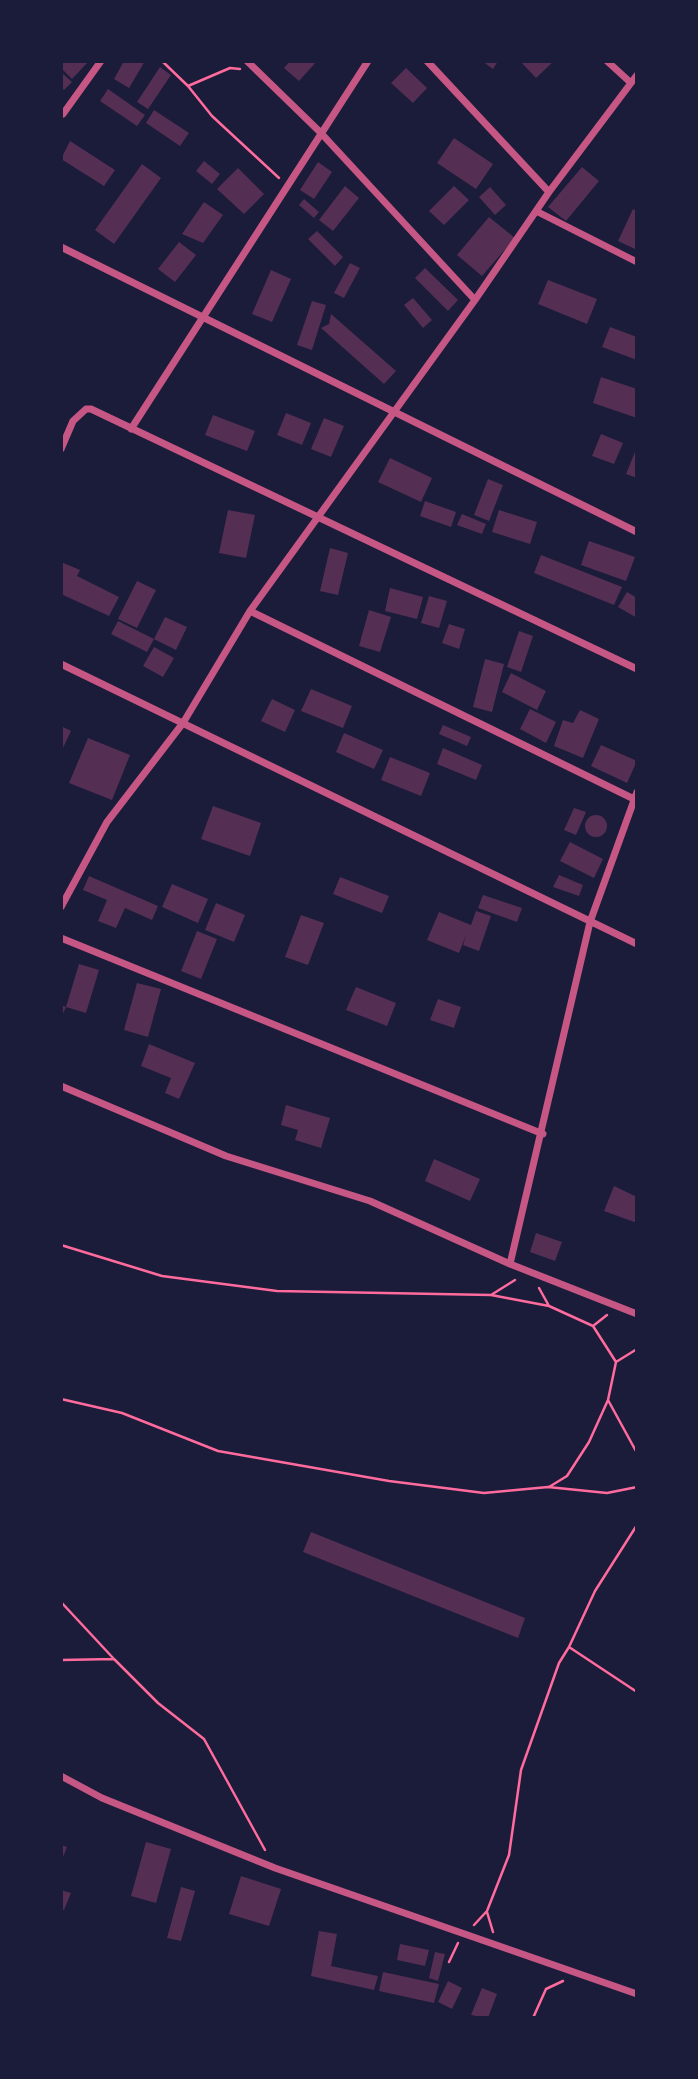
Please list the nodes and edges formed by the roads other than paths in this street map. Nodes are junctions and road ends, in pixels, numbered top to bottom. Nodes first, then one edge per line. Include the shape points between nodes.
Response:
1 (101, 61) edge
2 (247, 61) edge
3 (368, 61) edge
4 (427, 61) edge
5 (607, 61) edge
6 (637, 75) edge
7 (631, 83) junction
8 (63, 114) edge
9 (320, 132) junction
10 (549, 192) junction
11 (536, 211) junction
12 (61, 247) edge
13 (637, 262) edge
14 (475, 300) junction
15 (202, 318) junction
16 (394, 413) junction
17 (131, 429) junction
18 (61, 449) edge
19 (319, 518) junction
20 (637, 532) edge
21 (250, 611) junction
22 (61, 664) edge
23 (637, 669) edge
24 (183, 723) junction
25 (636, 797) edge
26 (61, 907) edge
27 (590, 922) junction
28 (61, 938) edge
29 (637, 944) edge
30 (61, 1086) edge
31 (543, 1134) junction
32 (510, 1264) junction
33 (637, 1314) edge
34 (61, 1776) edge
35 (637, 1994) edge

1 - 8 street
2 - 9 street
3 - 9 street
4 - 10 street
5 - 7 street
6 - 7 street
7 - 10 street
9 - 14 street
9 - 15 street
10 - 11 street
11 - 13 street
11 - 14 street
12 - 15 street
14 - 16 street
15 - 16 street
15 - 17 street
16 - 19 street
16 - 20 street
17 - 18 street via 86,409 73,421
17 - 19 street
19 - 21 street
19 - 23 street
21 - 24 street
21 - 25 street
22 - 24 street
24 - 26 street via 107,822
24 - 27 street
25 - 27 street
27 - 29 street
27 - 31 street
28 - 31 street
30 - 32 street via 226,1156 370,1201
31 - 32 street
32 - 33 street
34 - 35 street via 102,1798 275,1868

